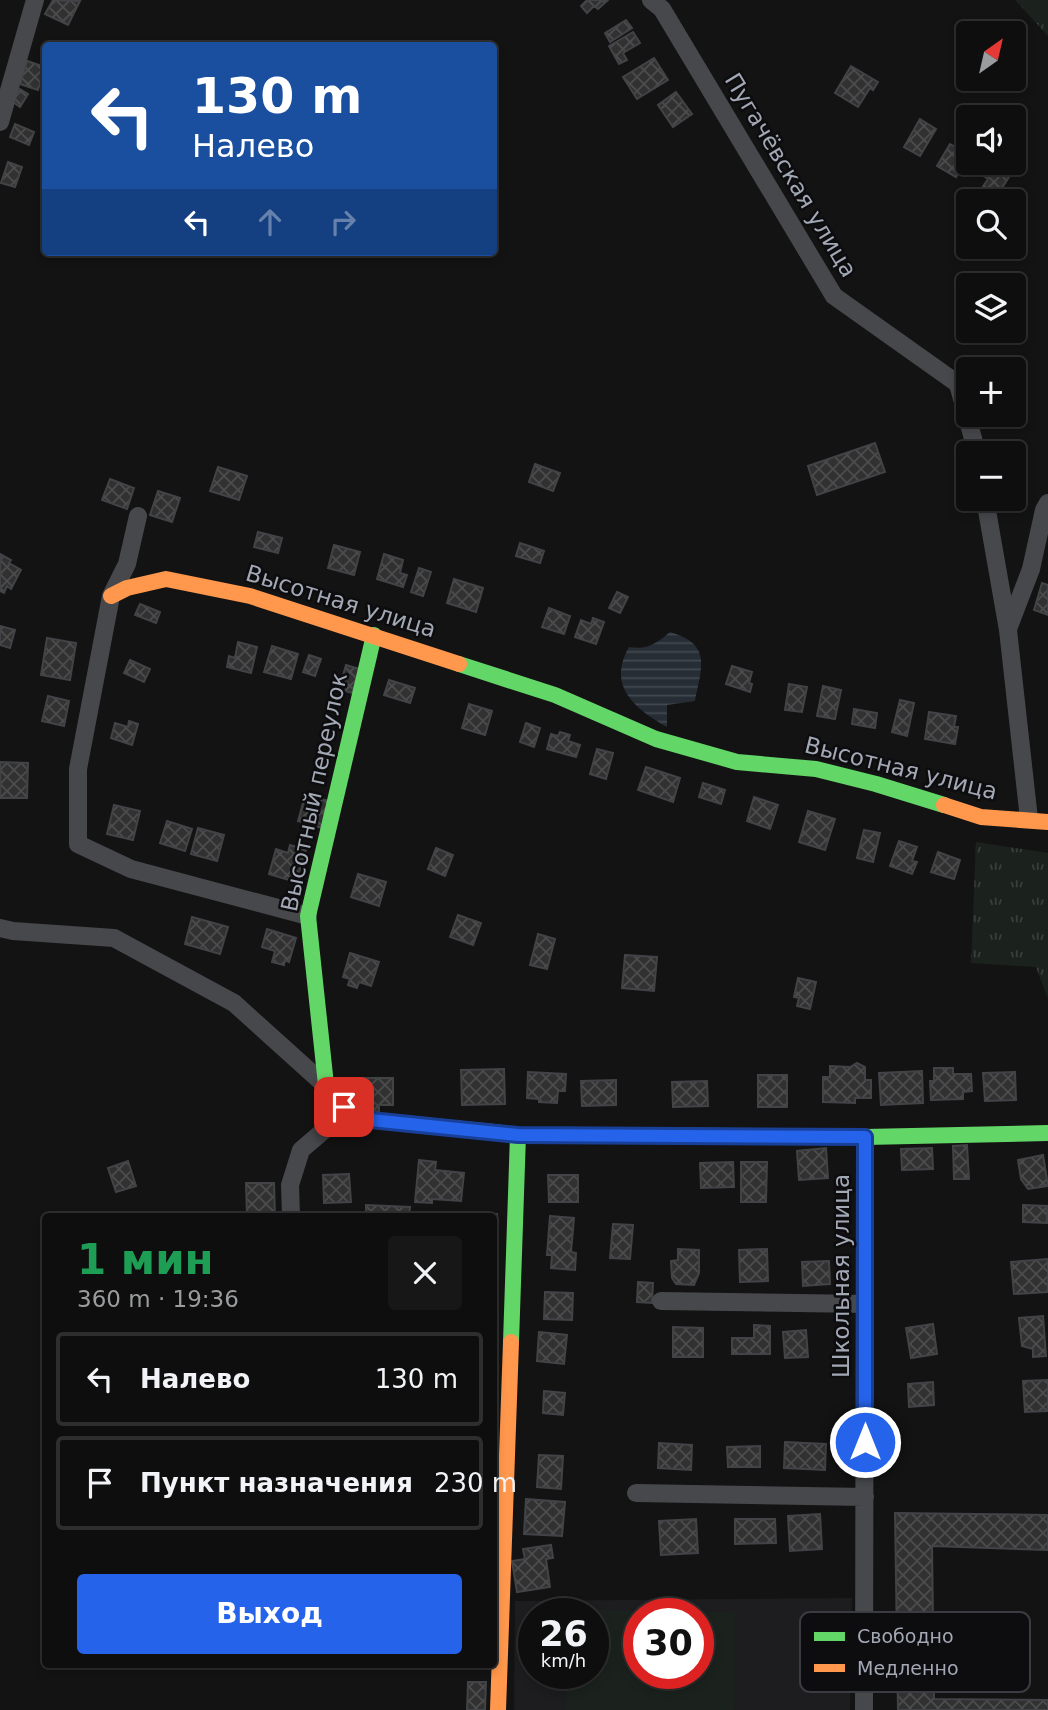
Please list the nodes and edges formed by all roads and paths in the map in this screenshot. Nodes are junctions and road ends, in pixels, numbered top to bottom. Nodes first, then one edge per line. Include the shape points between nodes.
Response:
1 (35, 0) edge
2 (651, 0) edge
3 (0, 122) edge
4 (974, 441) edge
5 (1048, 503) edge
6 (987, 511) edge
7 (138, 516) dead end
8 (111, 596) junction
9 (1008, 630) junction
10 (374, 635) junction
11 (1029, 819) junction
12 (1048, 822) edge
13 (308, 916) junction
14 (0, 928) edge
15 (326, 1086) junction
16 (361, 1119) junction
17 (1048, 1133) edge
18 (518, 1135) junction
19 (865, 1137) junction
20 (291, 1213) edge
21 (661, 1301) dead end
22 (865, 1304) junction
23 (636, 1493) dead end
24 (865, 1497) junction
25 (864, 1612) edge
26 (864, 1692) edge
27 (498, 1710) edge
28 (864, 1710) edge

1 - 3 street
2 - 4 street, Пугачёвская улица via 662,9 834,296 958,384
5 - 9 street via 1031,569
6 - 9 street
7 - 8 street via 127,565
8 - 10 street, Высотная улица via 166,579 250,596
8 - 13 street via 78,769 78,844 131,869
9 - 11 street
10 - 11 street, Высотная улица via 555,695 656,738 737,762 816,769 981,817
10 - 13 street, Высотный переулок
11 - 12 street, Высотная улица
13 - 15 street, Высотный переулок
14 - 15 street via 114,938 234,1003
15 - 16 street via 327,1094
16 - 18 street
16 - 20 street via 328,1127 301,1150 290,1185
17 - 19 street
18 - 19 street
18 - 27 street
19 - 22 street, Школьная улица
21 - 22 street
22 - 24 street, Школьная улица
23 - 24 street
24 - 25 street, Школьная улица
26 - 28 street, Школьная улица

